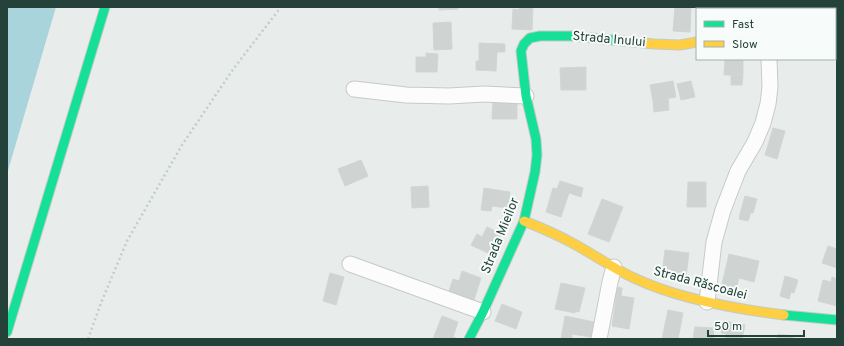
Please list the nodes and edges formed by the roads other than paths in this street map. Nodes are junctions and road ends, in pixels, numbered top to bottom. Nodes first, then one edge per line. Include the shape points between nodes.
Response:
1 (105, 7) edge
2 (696, 42) edge
3 (524, 44) joint
4 (769, 60) edge
5 (354, 89) dead end
6 (526, 96) junction
7 (524, 221) junction
8 (350, 264) dead end
9 (614, 267) junction
10 (707, 302) junction
11 (483, 312) junction
12 (837, 320) edge
13 (7, 332) edge
14 (469, 339) edge
15 (599, 339) edge

1 - 13 street
2 - 3 street, Strada Inului via 680,45 654,44 571,36 540,36 530,38
3 - 6 street, Strada Mieilor via 521,51
4 - 10 street via 768,104 755,142 738,171 723,210 714,242
5 - 6 street via 406,95
6 - 7 street, Strada Mieilor via 537,155
7 - 9 street, Strada Răscoalei via 569,241
7 - 11 street, Strada Mieilor
8 - 11 street
9 - 10 street, Strada Răscoalei via 643,283
9 - 15 street
10 - 12 street, Strada Răscoalei via 773,314
11 - 14 street, Strada Mieilor

